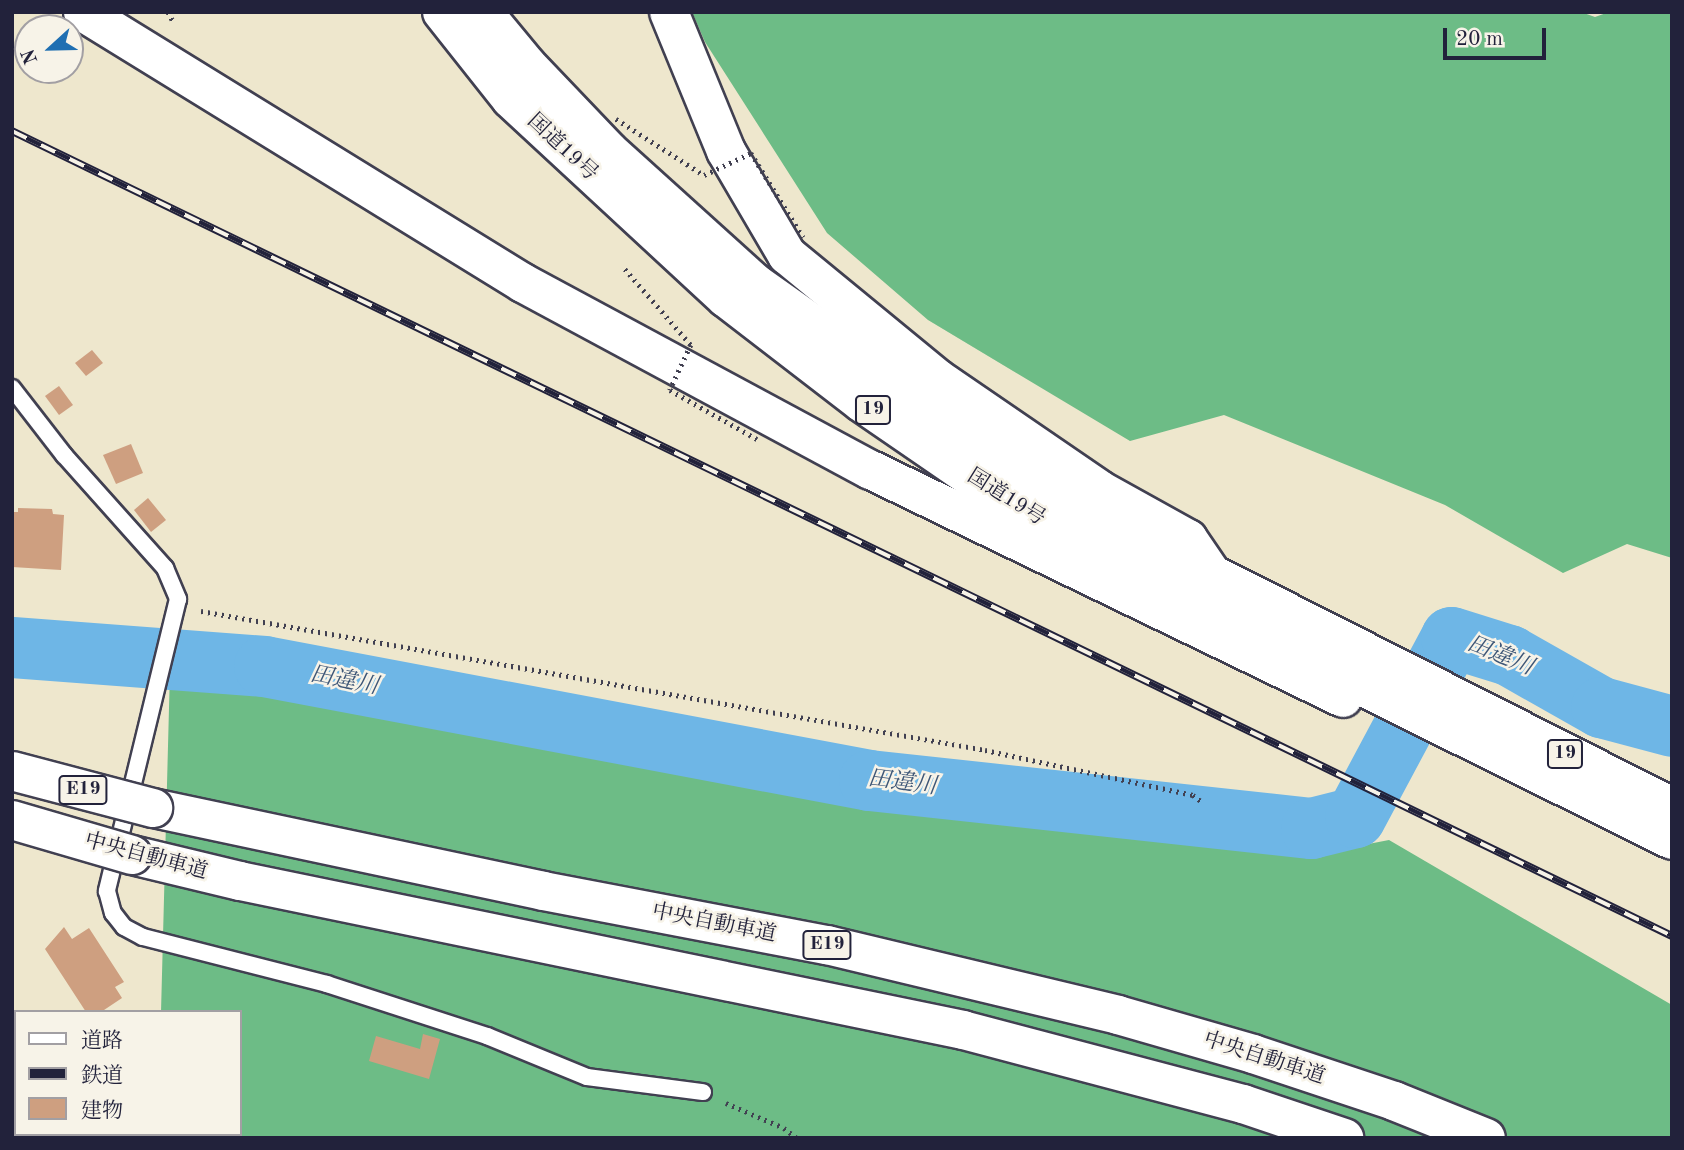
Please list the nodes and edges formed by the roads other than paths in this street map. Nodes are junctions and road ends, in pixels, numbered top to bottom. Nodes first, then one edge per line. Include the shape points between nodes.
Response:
1 (83, 12) edge
2 (442, 12) edge
3 (483, 12) edge
4 (669, 12) edge
5 (12, 388) edge
6 (1212, 574) junction
7 (1389, 695) junction
8 (1445, 723) junction
9 (12, 772) edge
10 (1672, 807) edge
11 (12, 820) edge
12 (1672, 840) edge
13 (703, 1093) road end
14 (1344, 1138) edge
15 (1486, 1138) edge

1 - 7 main road via 523,283 871,471
2 - 7 main road, 国道19号 / 19 via 511,99 583,169 726,299 861,402 1005,501 1161,587
3 - 6 main road, 国道19号 / 19 via 609,151 755,283 998,455
4 - 6 main road via 726,151 787,255 938,379 1100,489 1188,539
5 - 13 lane via 64,455 165,568 177,599 107,891 113,913 124,927 144,937 327,984 487,1036 587,1077
6 - 7 main road, 国道19号 / 19
7 - 8 main road, 国道19号 / 19
8 - 10 main road, 国道19号 / 19
8 - 12 main road, 国道19号 / 19
9 - 15 main road, 中央自動車道 / E19, bridge via 153,808 543,891 827,945 1118,1015 1266,1058
11 - 14 main road, 中央自動車道 / E19, bridge via 240,881 963,1030 1231,1100

